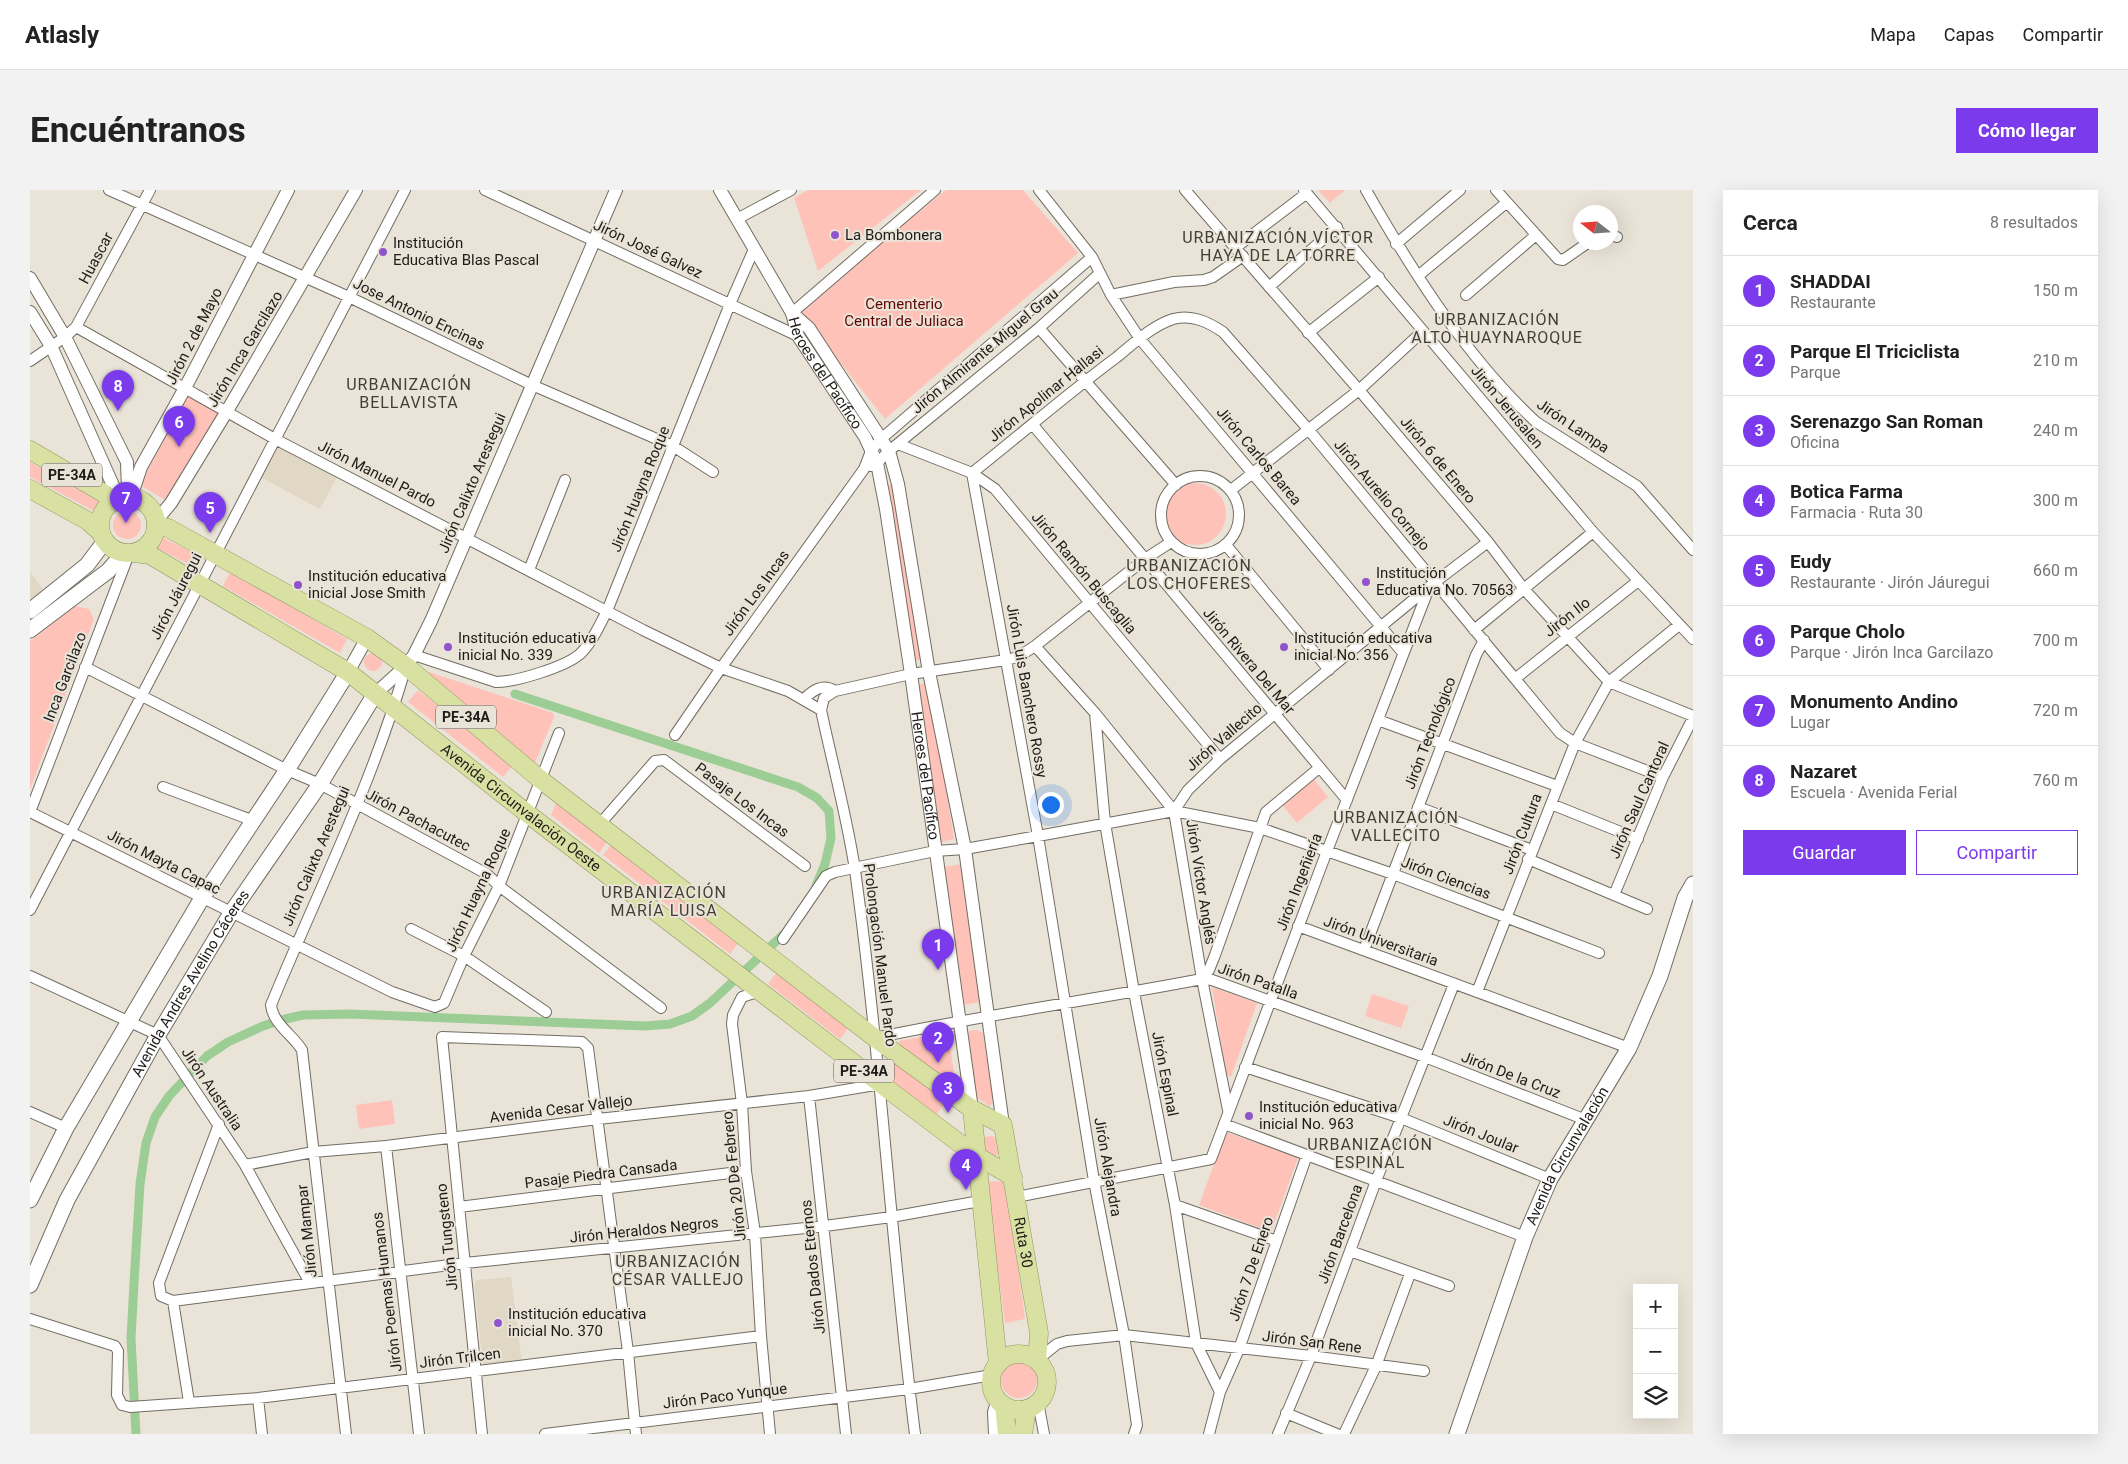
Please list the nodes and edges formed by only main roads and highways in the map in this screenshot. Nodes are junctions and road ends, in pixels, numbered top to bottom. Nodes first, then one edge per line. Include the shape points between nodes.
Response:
1 (30, 450) edge
2 (30, 489) edge
3 (123, 498) junction
4 (156, 522) junction
5 (103, 537) junction
6 (129, 553) junction
7 (30, 610) edge
8 (30, 630) edge
9 (348, 672) junction
10 (375, 694) junction
11 (1693, 884) edge
12 (972, 1109) junction
13 (976, 1155) junction
14 (1013, 1177) junction
15 (30, 1200) edge
16 (30, 1285) edge
17 (1037, 1360) junction
18 (995, 1370) junction
19 (1000, 1402) junction
20 (1032, 1405) junction
21 (1007, 1434) edge
22 (1023, 1434) edge
23 (1457, 1434) edge

1 - 3 highway, PE-34A
2 - 5 highway, PE-34A via 88,521
3 - 4 highway via 147,504
3 - 5 highway via 107,506 102,514
4 - 6 highway via 156,533 150,544
4 - 12 highway, PE-34A via 410,661 541,780
5 - 6 highway via 111,548
5 - 7 main road via 88,565
6 - 8 main road
6 - 9 highway, Avenida Circunvalación Oeste / PE-34A via 150,555
9 - 10 highway, Avenida Circunvalación Oeste / PE-34A
9 - 15 main road via 202,898 66,1128
10 - 13 highway, Avenida Circunvalación Oeste / PE-34A
10 - 16 main road, Avenida Andres Avelino Cáceres via 320,784 231,913 158,1035 67,1200
11 - 23 main road, Avenida Circunvalación via 1685,898 1660,976 1628,1048 1550,1178 1525,1237
12 - 13 highway, Heroes del Pacífico
12 - 14 highway, Ruta 30 / PE-34A via 1003,1125
13 - 14 highway, Avenida Circunvalación Oeste / PE-34A
13 - 18 highway
14 - 17 highway, Ruta 30 via 1039,1334
17 - 18 highway via 1015,1354 1002,1359
17 - 20 highway via 1045,1371 1047,1384
18 - 19 highway via 992,1388
19 - 20 highway via 1015,1410
19 - 21 highway
20 - 22 highway

